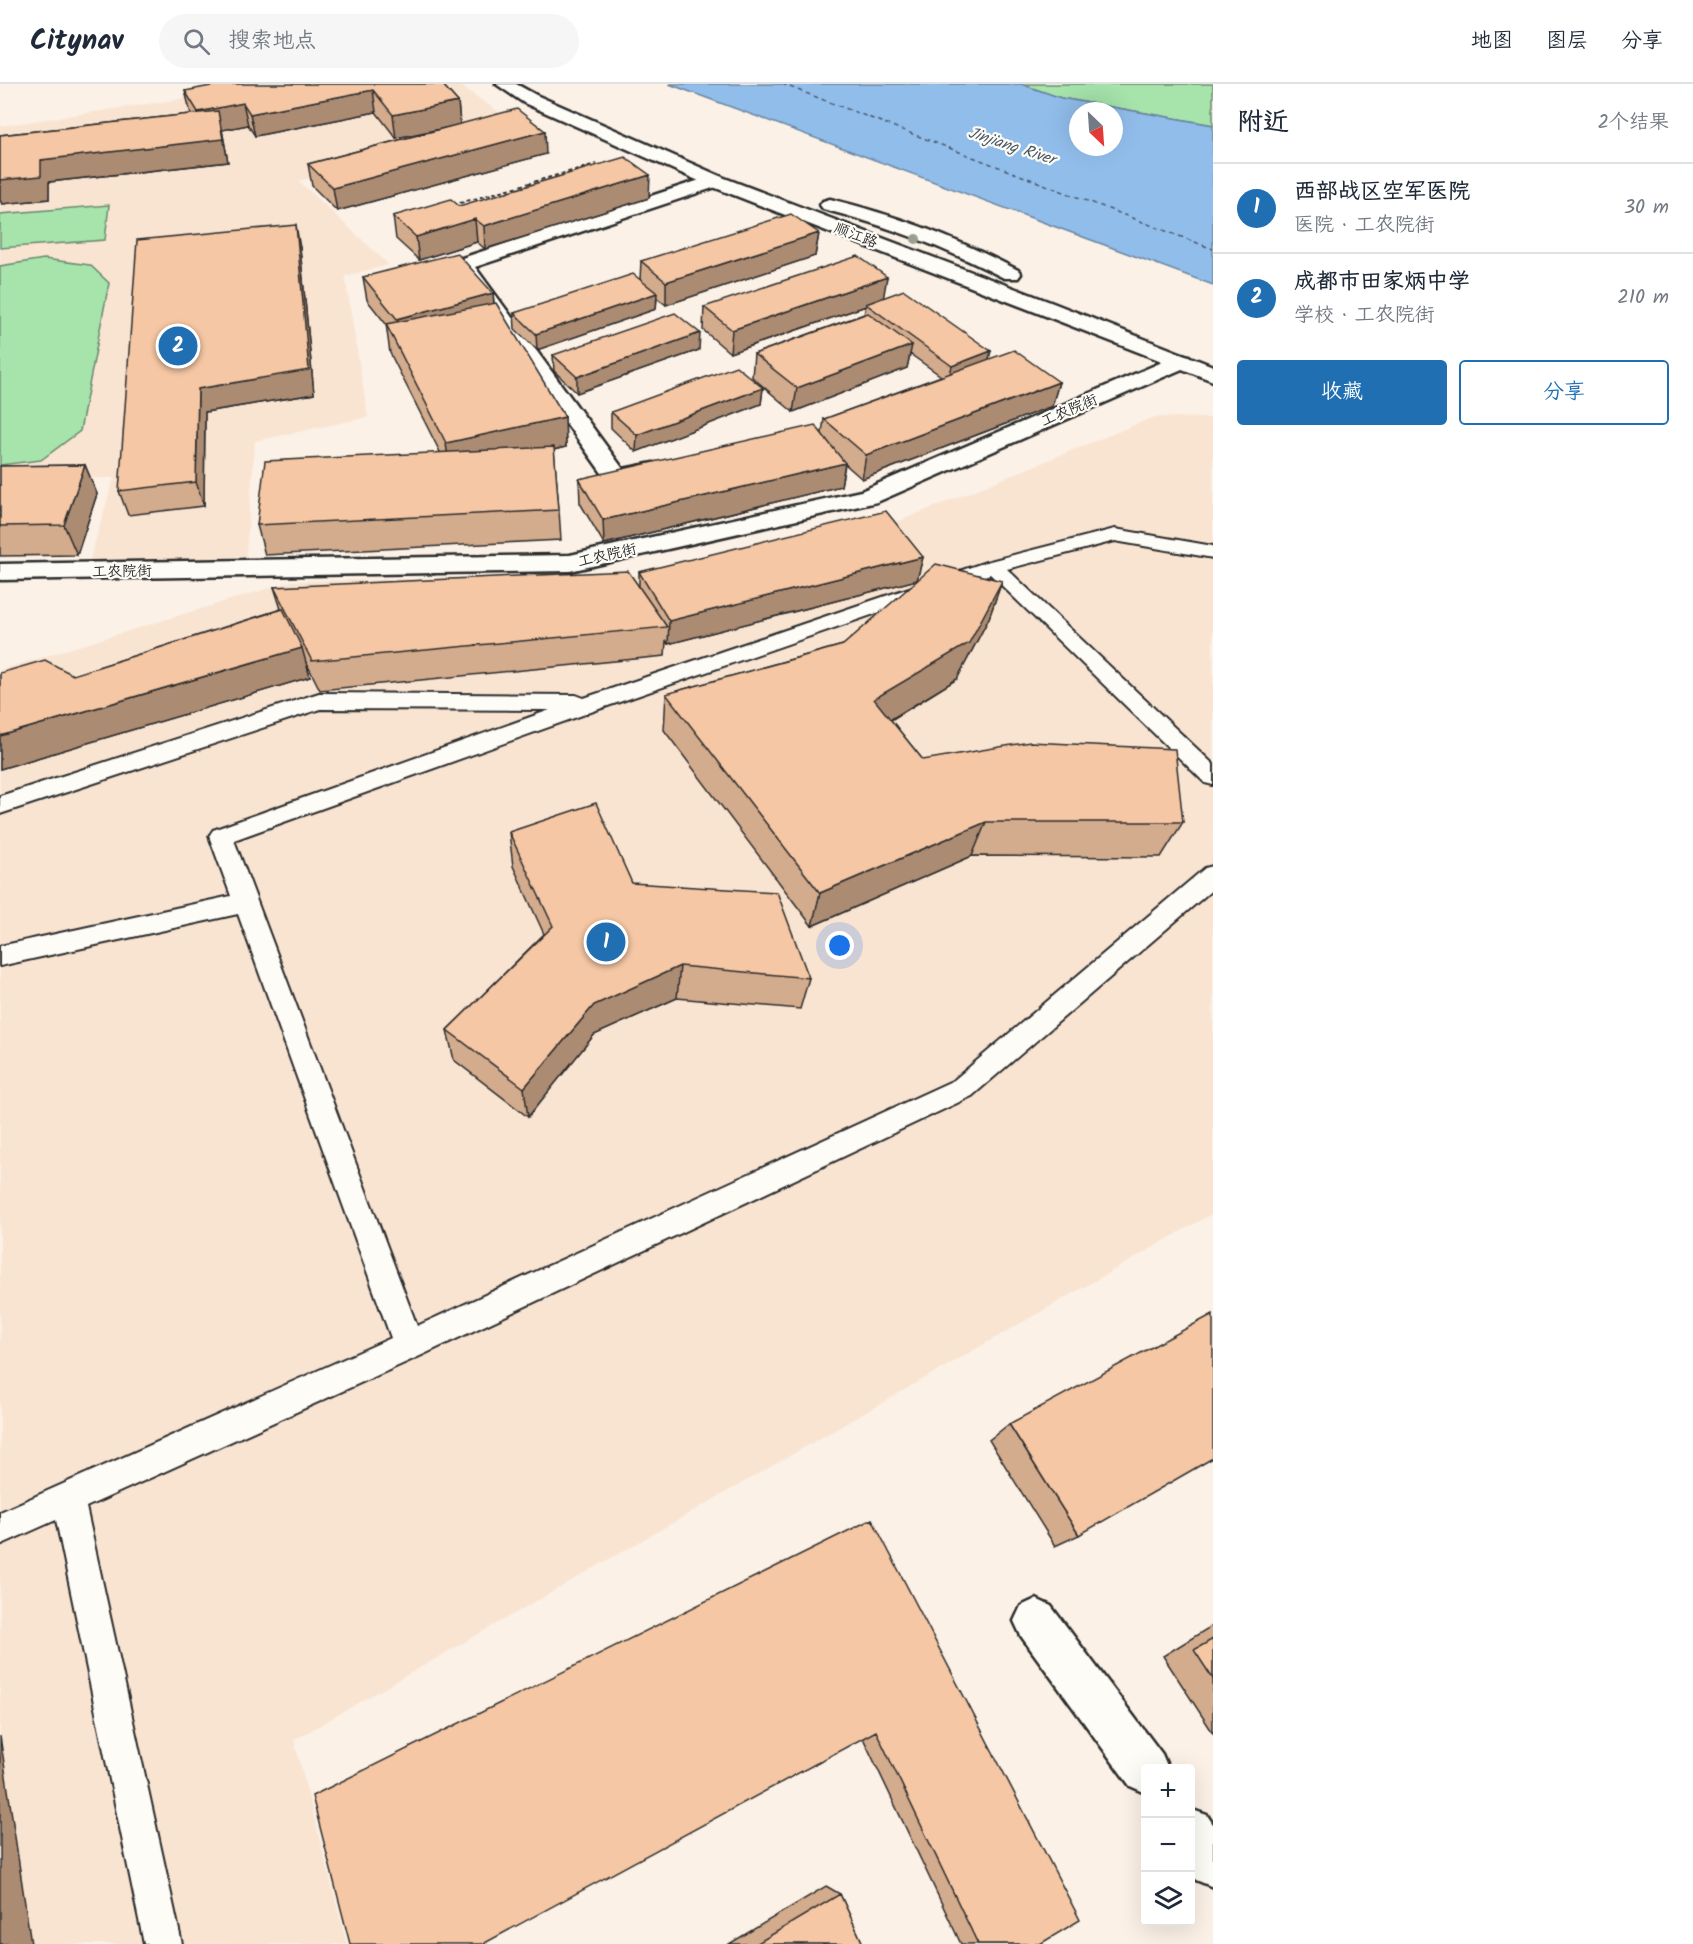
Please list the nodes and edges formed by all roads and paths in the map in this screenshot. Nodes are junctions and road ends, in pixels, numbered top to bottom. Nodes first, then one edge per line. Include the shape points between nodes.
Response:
1 (504, 84) edge
2 (538, 84) edge
3 (646, 150) junction
4 (715, 181) junction
5 (447, 206) edge
6 (1213, 356) edge
7 (1181, 362) junction
8 (1213, 374) edge
9 (672, 466) edge
10 (1213, 552) edge
11 (993, 566) junction
12 (0, 572) edge
13 (594, 703) junction
14 (1213, 777) edge
15 (0, 805) edge
16 (1213, 875) edge
17 (245, 903) junction
18 (0, 957) edge
19 (409, 1345) junction
20 (68, 1500) junction
21 (0, 1529) edge
22 (1036, 1621) dead end
23 (1142, 1764) edge
24 (1195, 1838) edge
25 (1213, 1863) edge
26 (163, 1944) edge

1 - 3 street, 顺江路
2 - 6 street, 顺江路 via 717,165 956,246 1061,296
3 - 4 street, 顺江路
3 - 5 path
4 - 7 street, 顺江路
4 - 9 street via 463,264 616,478
7 - 8 street, 顺江路
7 - 12 street, 工农院街 via 868,497 570,563
10 - 11 lane via 1115,536
11 - 13 lane
11 - 14 lane
13 - 15 lane via 319,701
13 - 17 lane via 221,836
16 - 19 lane via 963,1088
17 - 18 lane
17 - 19 lane
19 - 20 lane
20 - 21 lane
20 - 26 lane
22 - 23 street
24 - 25 street

